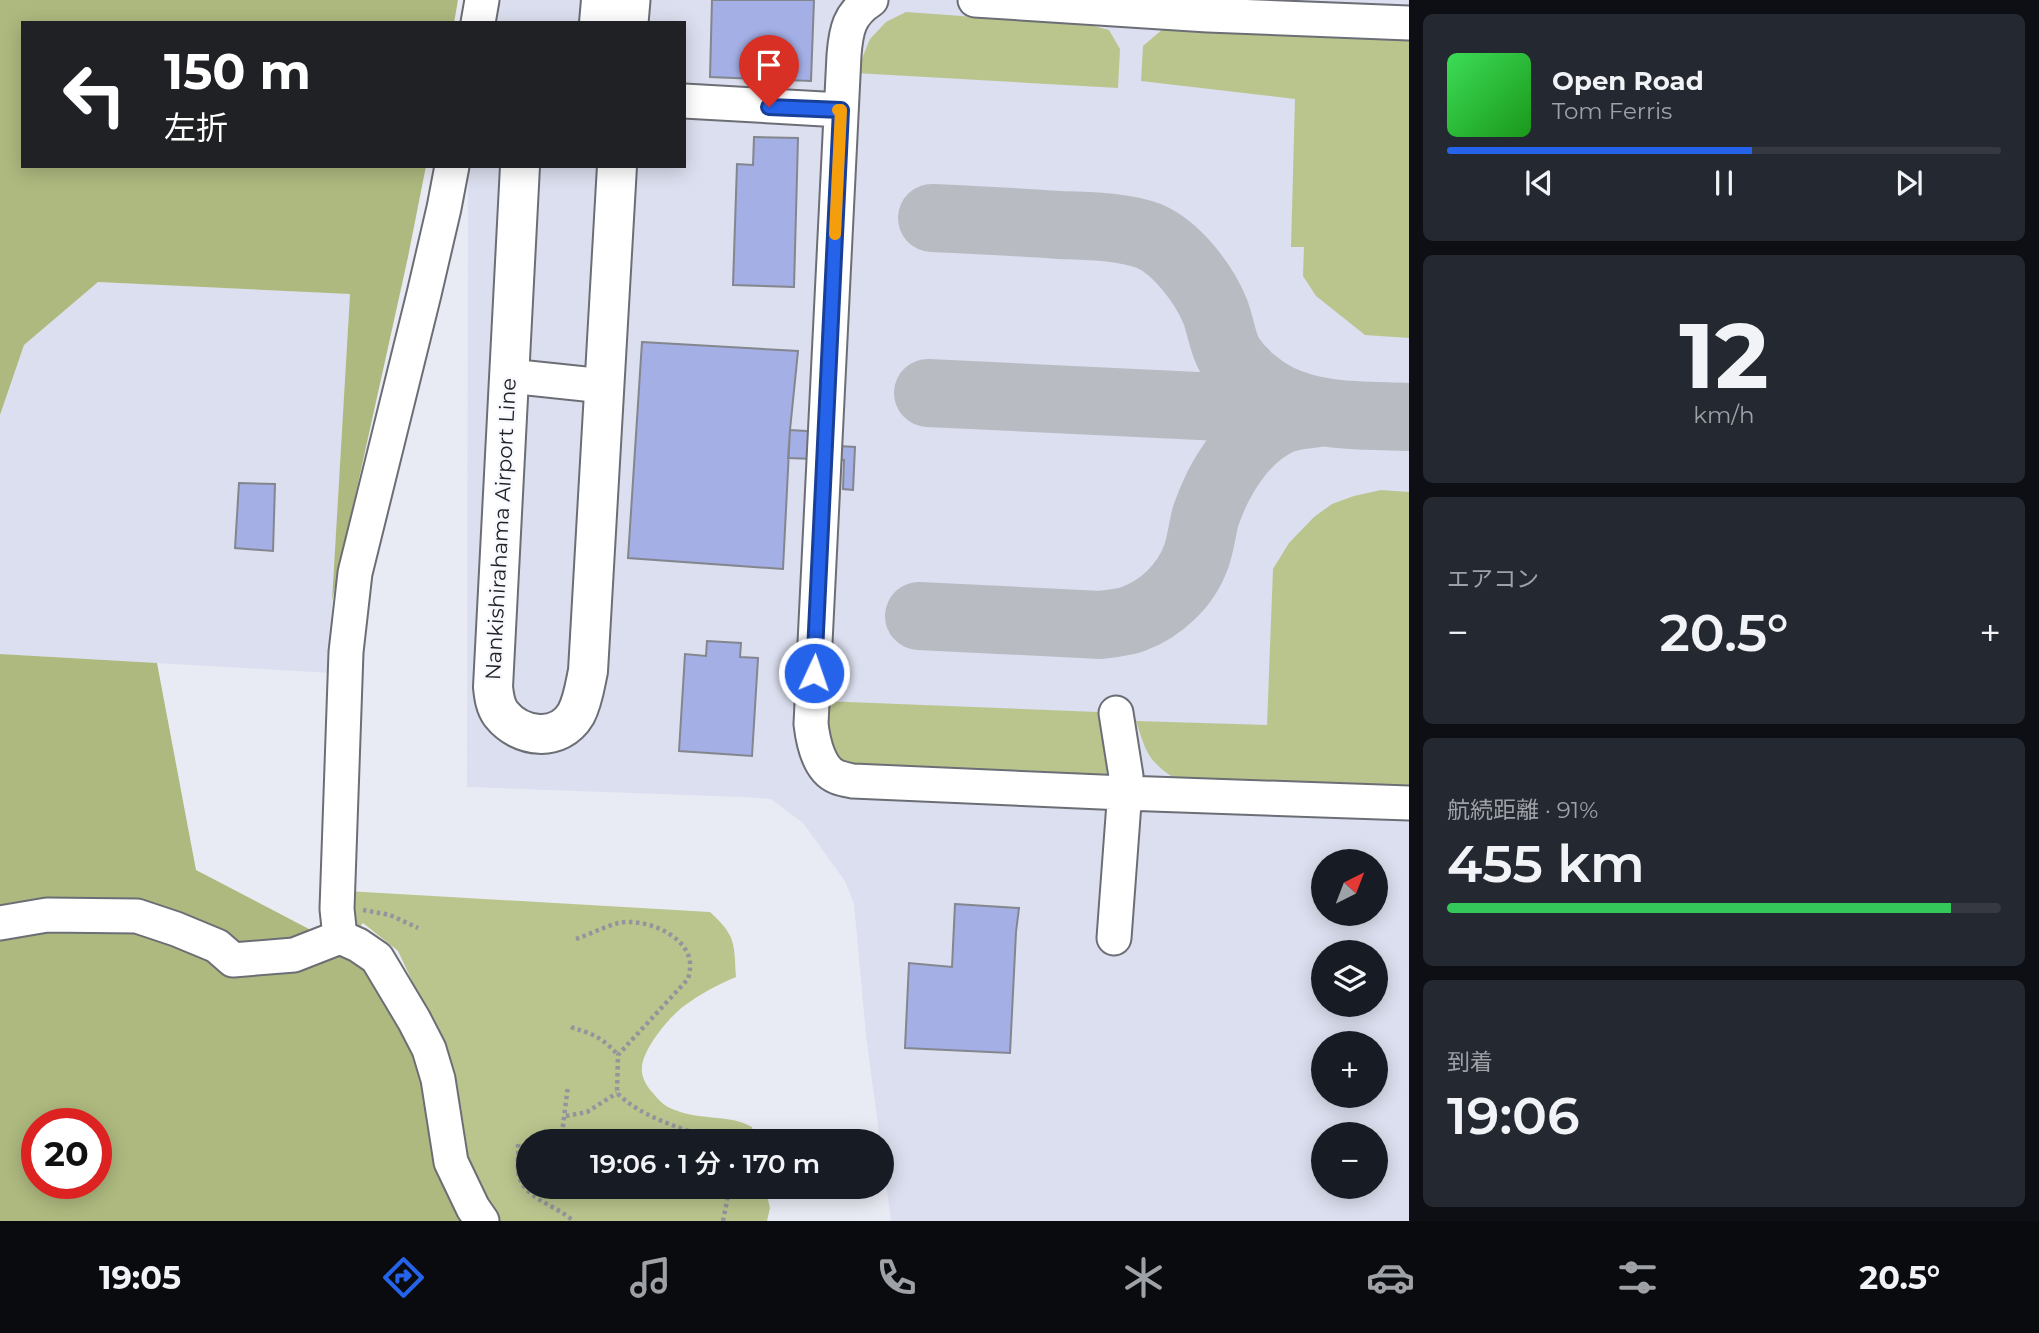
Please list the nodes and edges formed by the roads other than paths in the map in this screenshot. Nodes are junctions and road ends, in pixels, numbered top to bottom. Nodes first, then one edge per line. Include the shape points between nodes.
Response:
1 (482, 0) edge
2 (601, 0) edge
3 (616, 0) edge
4 (633, 0) edge
5 (871, 0) edge
6 (975, 0) edge
7 (1045, 2) edge
8 (478, 21) edge
9 (599, 21) edge
10 (616, 21) edge
11 (631, 21) edge
12 (1409, 23) edge
13 (686, 102) edge
14 (841, 110) junction
15 (452, 168) edge
16 (617, 168) edge
17 (522, 175) edge
18 (509, 376) junction
19 (604, 386) junction
20 (1116, 713) dead end
21 (1124, 793) junction
22 (1409, 803) edge
23 (0, 922) edge
24 (340, 937) junction
25 (1114, 938) dead end
26 (482, 1221) edge

1 - 8 street
2 - 9 main road
3 - 10 main road
4 - 11 street
5 - 14 street via 846,29
6 - 7 street
7 - 12 street via 1208,15
13 - 14 street
14 - 21 street via 813,745 834,777 853,780
15 - 24 street via 355,573 346,652 337,909
16 - 19 main road, Nankishirahama Airport Line
17 - 18 main road, Nankishirahama Airport Line
18 - 19 street
18 - 19 main road, Nankishirahama Airport Line via 493,687 501,715 534,734 555,732 575,715 582,701 588,671
20 - 21 street via 1126,776
21 - 22 street
21 - 25 street
23 - 24 street via 47,915 137,916 217,946 233,960 294,955
24 - 26 street via 377,958 429,1049 452,1162

